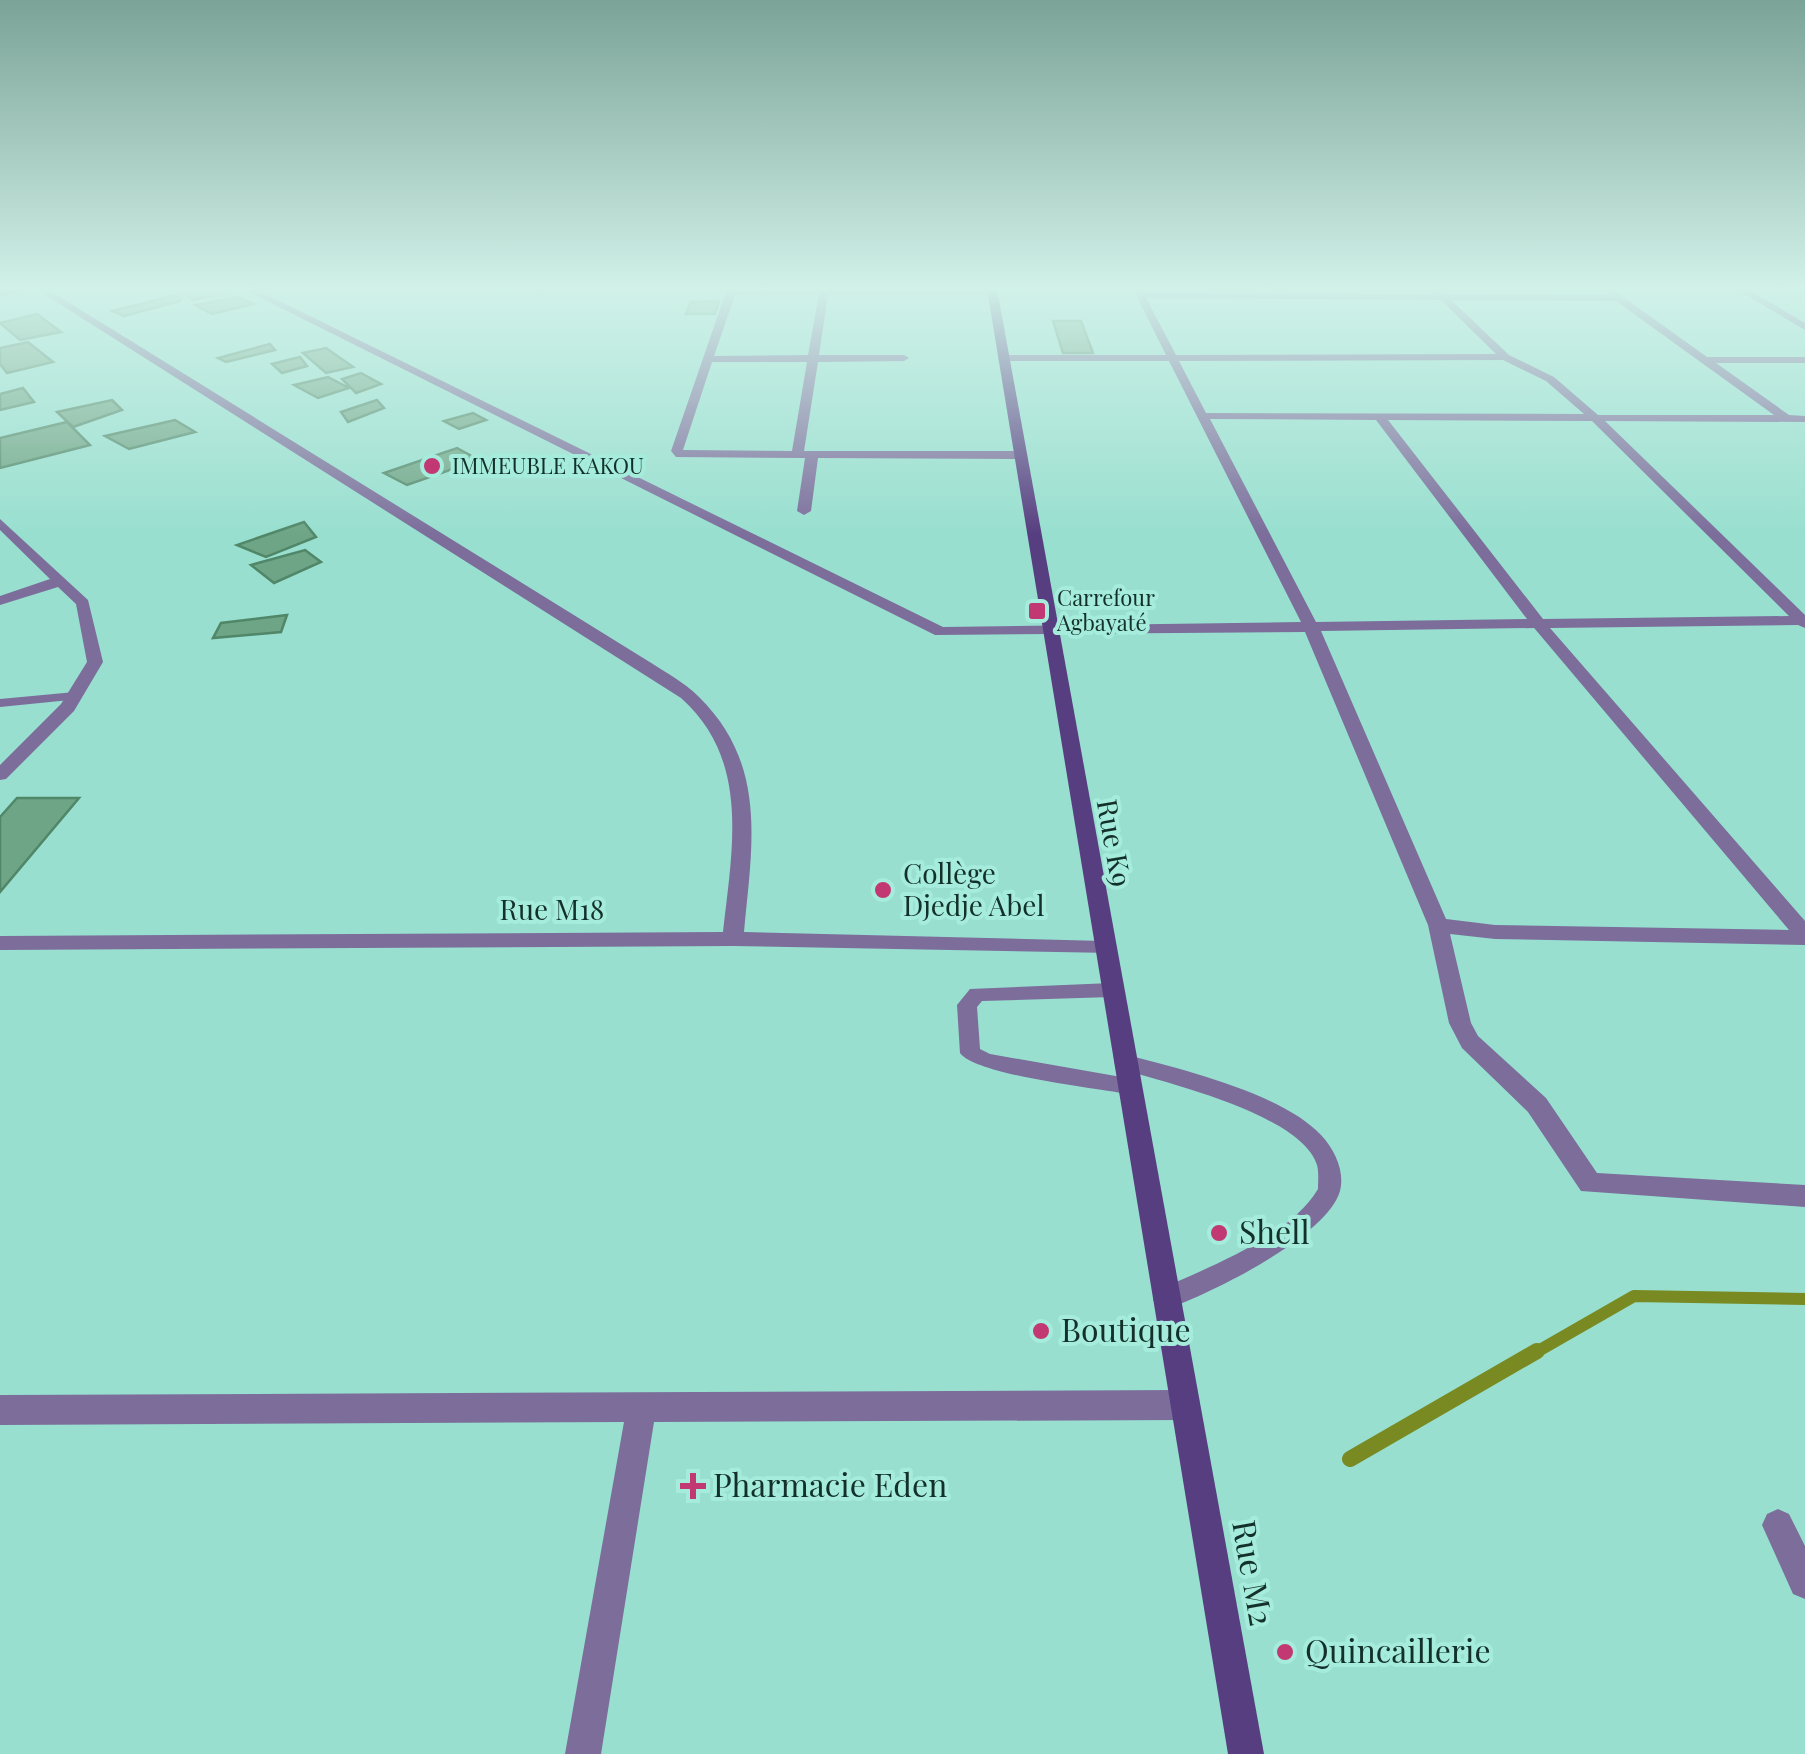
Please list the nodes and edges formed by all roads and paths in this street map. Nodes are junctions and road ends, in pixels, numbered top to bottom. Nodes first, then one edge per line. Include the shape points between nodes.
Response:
1 (170, 371) edge
2 (411, 371) edge
3 (704, 371) edge
4 (813, 371) edge
5 (1005, 371) edge
6 (1179, 371) edge
7 (1534, 371) edge
8 (1719, 371) edge
9 (1202, 416) junction
10 (1380, 416) junction
11 (1594, 417) junction
12 (1786, 418) junction
13 (1805, 419) edge
14 (1805, 432) edge
15 (805, 455) junction
16 (1020, 455) junction
17 (804, 511) dead end
18 (0, 523) edge
19 (60, 581) junction
20 (0, 601) edge
21 (1804, 621) edge
22 (1540, 626) junction
23 (1312, 628) junction
24 (1048, 631) junction
25 (75, 696) junction
26 (0, 703) edge
27 (0, 775) edge
28 (1438, 925) junction
29 (1805, 936) edge
30 (733, 939) junction
31 (0, 943) edge
32 (1104, 948) junction
33 (1112, 990) junction
34 (1124, 1062) junction
35 (1127, 1086) junction
36 (1805, 1196) edge
37 (1165, 1300) junction
38 (1184, 1405) junction
39 (0, 1410) edge
40 (642, 1411) junction
41 (1778, 1525) dead end
42 (1805, 1582) edge
43 (583, 1754) edge
44 (1246, 1754) edge

1 - 30 street via 693,700 724,737 744,788
2 - 24 street via 940,632
3 - 15 street via 677,450
4 - 15 street
5 - 16 street, Rue K9
6 - 9 street
7 - 11 street
8 - 12 street
9 - 10 street
9 - 23 street
10 - 11 street
10 - 22 street
11 - 12 street
11 - 21 street
12 - 13 street
12 - 14 street
15 - 16 street
15 - 17 street
16 - 24 street, Rue K9
18 - 19 street
19 - 20 street
19 - 25 street via 83,603 95,662
21 - 22 street
22 - 23 street
22 - 29 street
23 - 24 street
23 - 28 street
24 - 32 street, Rue K9
25 - 26 lane
25 - 27 street
28 - 29 street via 1515,933
28 - 36 street via 1470,1042 1537,1106 1590,1182
30 - 31 street, Rue M18
30 - 32 street, Rue M18
32 - 33 street, Rue K9
33 - 34 street, Rue K9
33 - 35 lane via 977,994 967,1005 970,1054
34 - 35 street, Rue K9
34 - 37 lane via 1269,1111 1315,1140 1328,1165 1328,1190 1308,1217 1261,1252
35 - 37 street, Rue K9
37 - 38 street, Rue K9
38 - 40 street
38 - 44 street, Rue M2
39 - 40 street
40 - 43 street
41 - 42 street

